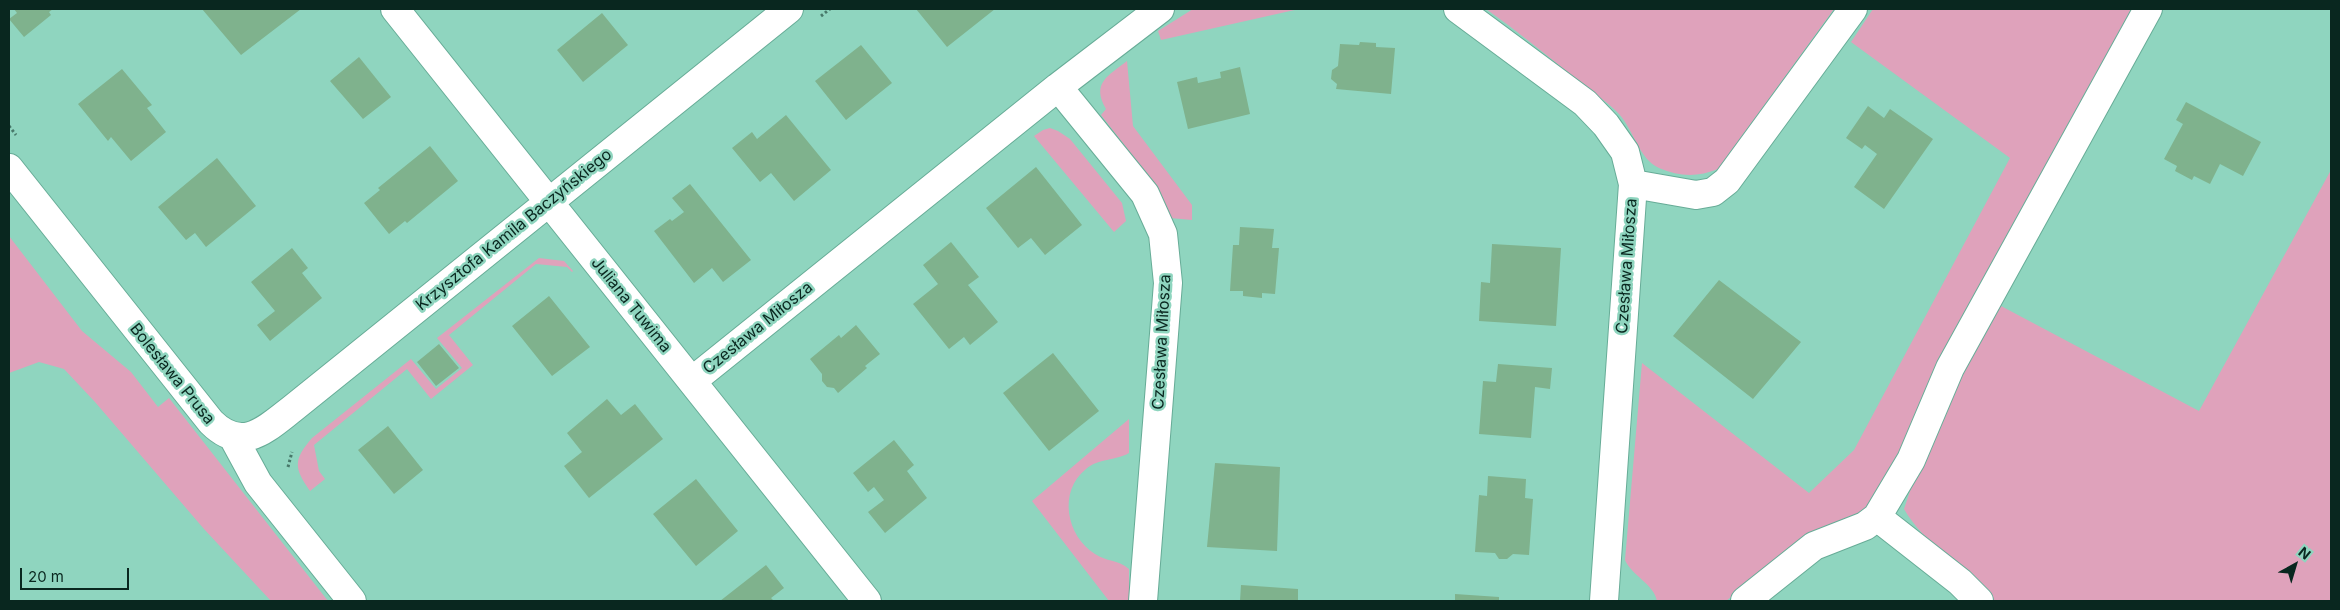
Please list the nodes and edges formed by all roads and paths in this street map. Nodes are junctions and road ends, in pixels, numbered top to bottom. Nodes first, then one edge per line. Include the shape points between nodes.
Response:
1 (395, 9) edge
2 (789, 9) edge
3 (1160, 9) edge
4 (1458, 9) edge
5 (1854, 9) edge
6 (2148, 9) edge
7 (1058, 87) junction
8 (9, 168) edge
9 (1633, 184) junction
10 (548, 203) junction
11 (692, 382) junction
12 (233, 437) junction
13 (295, 444) dead end
14 (288, 473) dead end
15 (1877, 517) junction
16 (352, 601) edge
17 (867, 601) edge
18 (1143, 601) edge
19 (1604, 601) edge
20 (1745, 601) edge
21 (1979, 601) edge

1 - 10 street, Juliana Tuwima
2 - 10 street, Krzysztofa Kamila Baczyńskiego
3 - 7 street, Czesława Miłosza
4 - 9 street, Czesława Miłosza via 1585,103 1625,152
5 - 9 street via 1727,182 1713,192 1696,195
6 - 15 street via 1950,368 1911,460
7 - 11 street, Czesława Miłosza
7 - 18 street, Czesława Miłosza via 1145,194 1163,234 1168,282
8 - 12 street, Bolesława Prusa via 202,413 220,431
9 - 19 street, Czesława Miłosza
10 - 11 street, Juliana Tuwima
10 - 12 street, Krzysztofa Kamila Baczyńskiego via 276,421 255,435
11 - 17 street, Juliana Tuwima
12 - 16 street, Bolesława Prusa via 258,483
13 - 14 path via 289,458
15 - 20 street via 1865,526 1814,546
15 - 21 street via 1960,582

